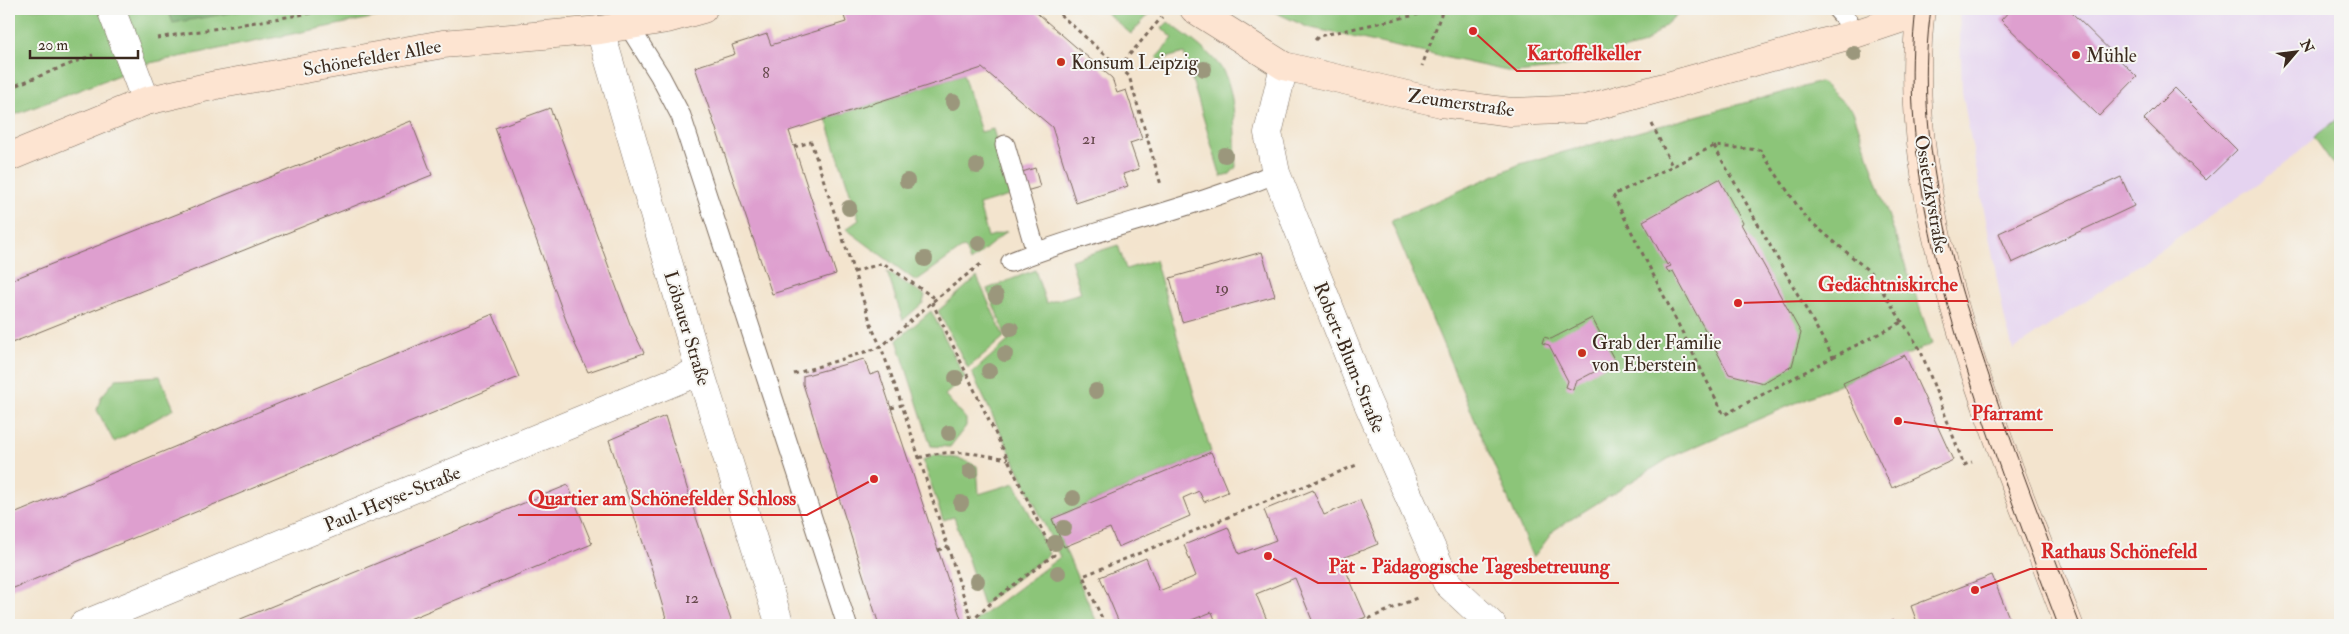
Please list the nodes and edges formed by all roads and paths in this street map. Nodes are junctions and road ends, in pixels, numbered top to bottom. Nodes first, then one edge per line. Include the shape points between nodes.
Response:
1 (111, 9) edge
2 (336, 9) edge
3 (703, 9) edge
4 (1054, 9) edge
5 (1194, 9) edge
6 (1837, 9) edge
7 (1921, 11) edge
8 (1166, 13) dead end
9 (628, 25) junction
10 (600, 30) junction
11 (1858, 33) junction
12 (123, 44) junction
13 (1284, 66) junction
14 (1118, 67) junction
15 (9, 88) edge
16 (1413, 96) junction
17 (146, 101) junction
18 (1653, 126) dead end
19 (1005, 145) dead end
20 (1714, 146) junction
21 (794, 147) dead end
22 (9, 158) edge
23 (1672, 166) junction
24 (1276, 173) junction
25 (1162, 186) dead end
26 (1036, 252) junction
27 (988, 260) dead end
28 (1011, 262) dead end
29 (854, 272) junction
30 (936, 299) junction
31 (932, 302) junction
32 (1902, 322) junction
33 (881, 347) junction
34 (1833, 357) junction
35 (700, 371) junction
36 (768, 382) junction
37 (902, 404) junction
38 (891, 408) dead end
39 (2004, 453) junction
40 (919, 458) junction
41 (1009, 459) junction
42 (1366, 461) dead end
43 (948, 547) junction
44 (938, 550) dead end
45 (1422, 596) dead end
46 (972, 623) edge
47 (83, 625) edge
48 (780, 625) edge
49 (847, 625) edge
50 (1105, 625) edge
51 (1354, 625) edge
52 (1492, 625) edge
53 (2069, 625) edge

1 - 12 street
2 - 12 path
3 - 9 main road
4 - 14 path
5 - 13 main road, Zeumerstraße
6 - 11 lane
7 - 11 main road, Zeumerstraße
7 - 39 main road, Ossietzkystraße via 1918,67 1923,164 1935,226 1966,342
8 - 14 path
9 - 10 main road
9 - 36 lane via 681,116
10 - 17 main road, Schönefelder Allee via 443,44 216,85
10 - 35 street, Löbauer Straße
11 - 16 main road, Zeumerstraße via 1585,108 1511,112
12 - 15 path
12 - 17 street
13 - 16 main road, Zeumerstraße
13 - 16 path via 1319,36 1444,9
13 - 24 street, Robert-Blum-Straße via 1268,133
14 - 25 path via 1129,76
17 - 22 main road, Schönefelder Allee
18 - 23 path
19 - 26 lane
20 - 23 path
20 - 32 path via 1760,150 1805,217 1870,272
20 - 34 path
21 - 29 path via 811,142
23 - 34 path via 1613,195 1724,415
24 - 26 lane via 1172,210
24 - 52 street, Robert-Blum-Straße via 1366,399 1447,584
26 - 28 lane
27 - 30 path
29 - 30 path via 882,263
29 - 33 path
30 - 31 path
31 - 33 path
31 - 41 path
32 - 34 path
32 - 39 path via 1920,349 1964,465
33 - 36 path
33 - 37 path
35 - 47 street, Paul-Heyse-Straße
35 - 48 street, Löbauer Straße
36 - 49 lane
37 - 38 path
37 - 40 path
39 - 53 main road, Ossietzkystraße
40 - 41 path via 956,451
40 - 43 path
41 - 46 path via 1054,555 995,599
42 - 50 path via 1083,576
43 - 44 path
43 - 46 path
45 - 51 path

